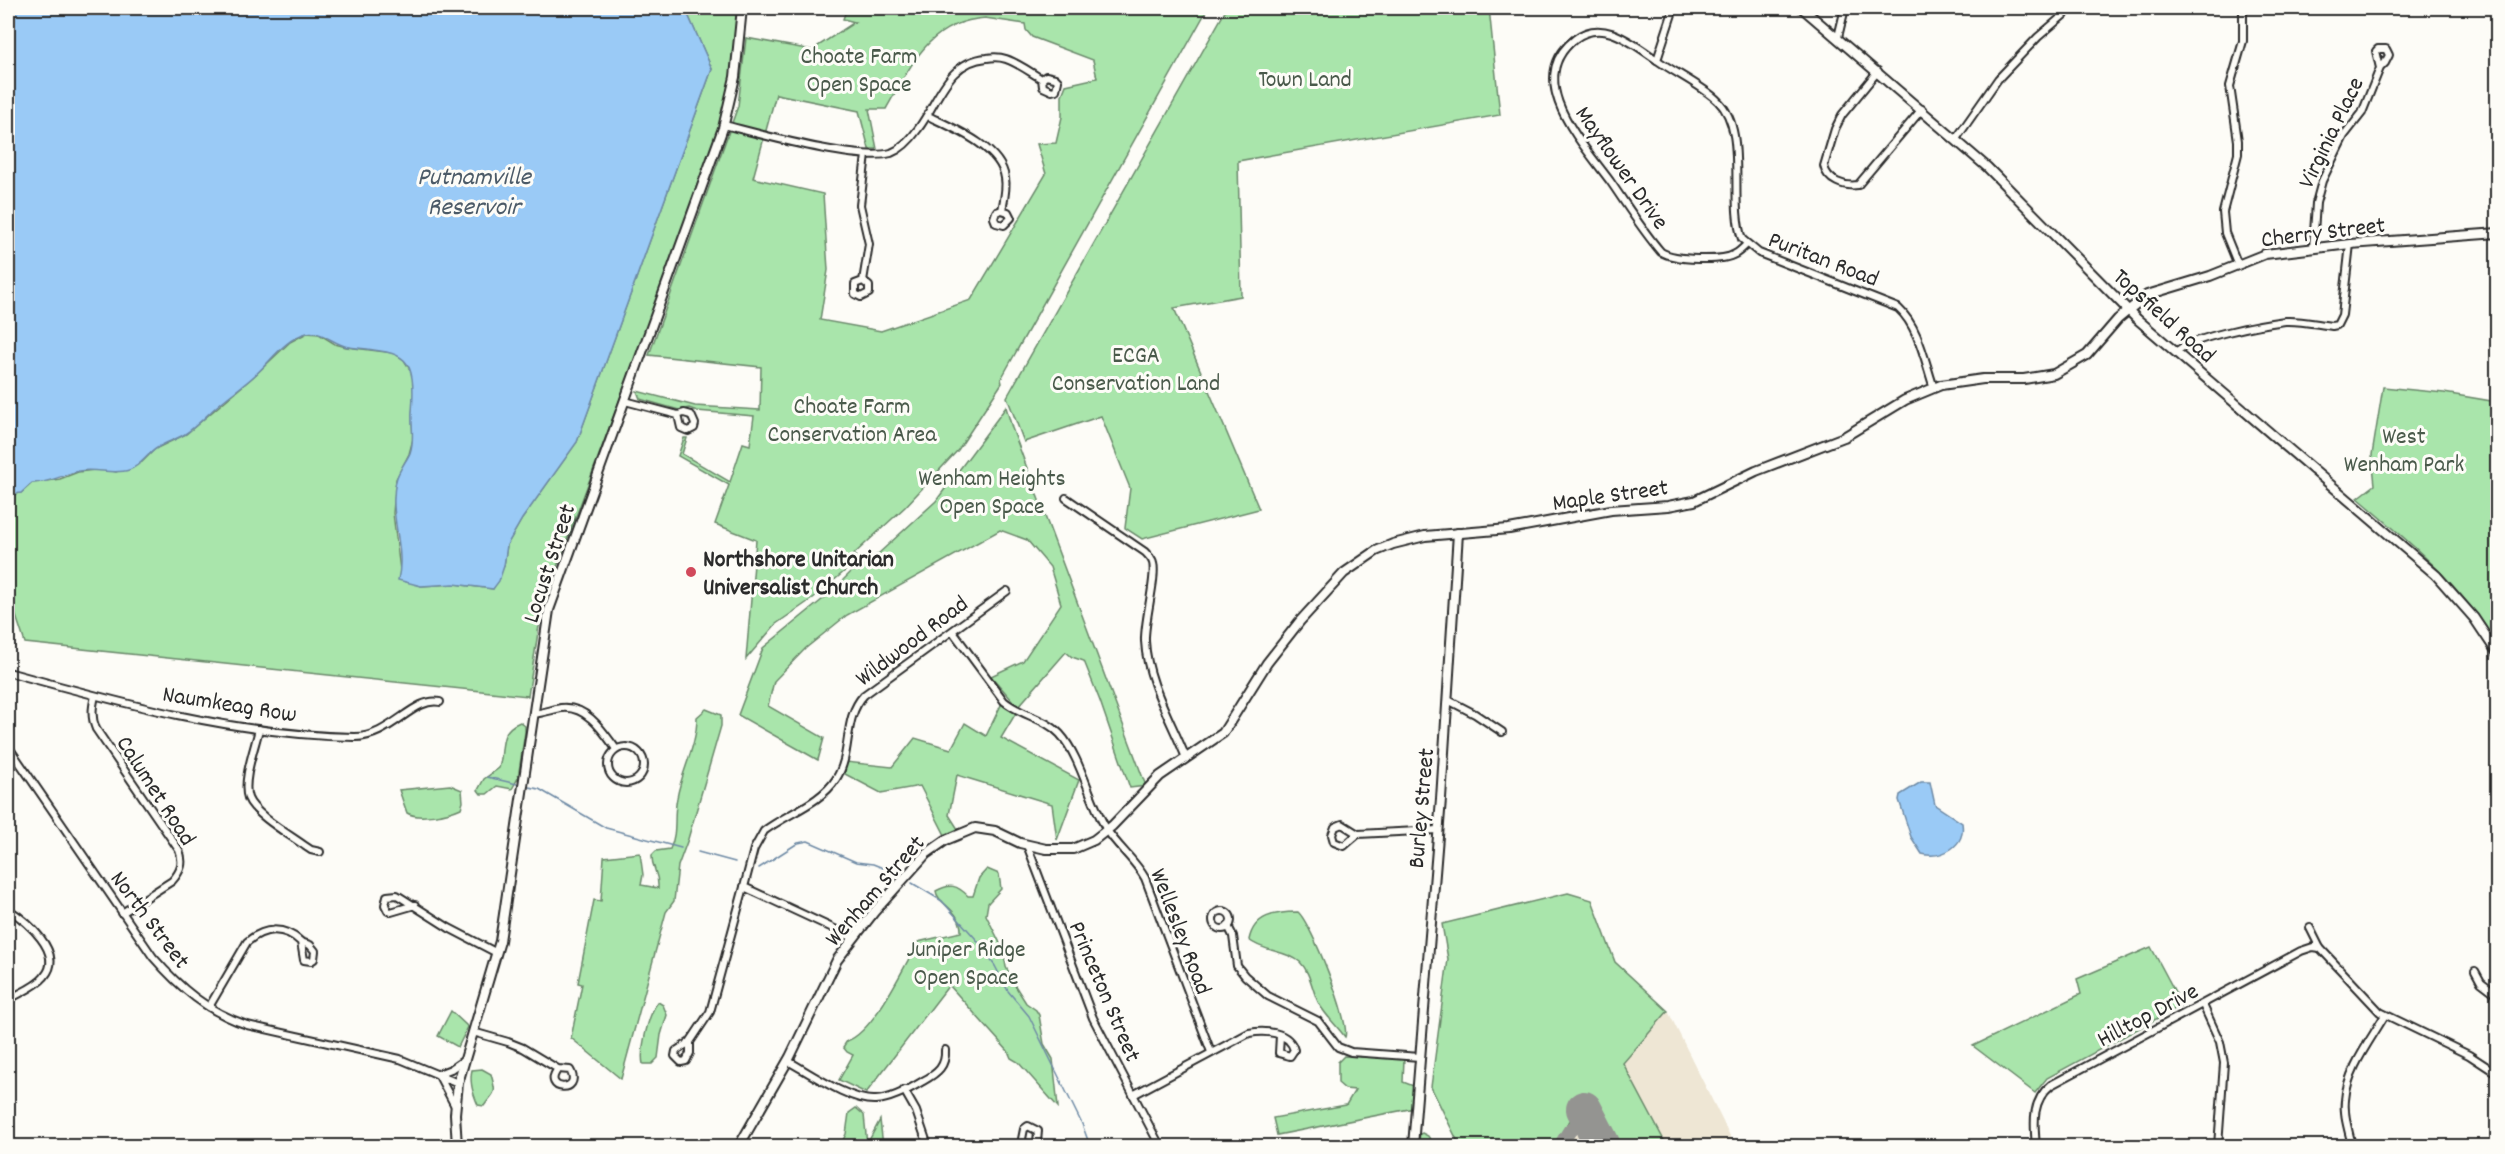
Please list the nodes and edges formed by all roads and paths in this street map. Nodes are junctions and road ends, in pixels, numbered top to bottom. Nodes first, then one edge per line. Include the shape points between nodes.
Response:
1 (742, 8) edge
2 (1674, 8) edge
3 (1802, 8) edge
4 (1845, 8) edge
5 (2072, 8) edge
6 (2243, 8) edge
7 (1838, 37) junction
8 (1657, 60) junction
9 (2380, 68) dead end
10 (1878, 71) junction
11 (1042, 79) dead end
12 (1922, 109) junction
13 (928, 116) junction
14 (724, 125) junction
15 (1956, 139) junction
16 (866, 155) junction
17 (1002, 210) dead end
18 (2498, 233) edge
19 (1746, 244) junction
20 (2350, 244) junction
21 (2313, 248) junction
22 (2238, 265) junction
23 (863, 281) dead end
24 (2127, 310) junction
25 (2176, 352) junction
26 (1934, 388) junction
27 (625, 401) junction
28 (678, 415) dead end
29 (1066, 498) dead end
30 (1458, 533) junction
31 (1007, 591) dead end
32 (953, 632) junction
33 (2498, 654) edge
34 (8, 672) edge
35 (96, 696) junction
36 (1448, 700) junction
37 (440, 702) dead end
38 (533, 714) junction
39 (259, 729) junction
40 (1502, 732) dead end
41 (8, 746) edge
42 (616, 749) junction
43 (1186, 758) junction
44 (1152, 782) joint
45 (1107, 830) junction
46 (1438, 830) junction
47 (1358, 834) dead end
48 (1027, 845) junction
49 (320, 852) dead end
50 (744, 887) junction
51 (415, 905) dead end
52 (8, 909) edge
53 (122, 912) junction
54 (1228, 926) dead end
55 (2310, 928) dead end
56 (854, 938) junction
57 (301, 942) dead end
58 (2320, 948) junction
59 (497, 953) junction
60 (2475, 970) dead end
61 (2498, 995) edge
62 (8, 1000) edge
63 (2203, 1005) junction
64 (208, 1007) junction
65 (2385, 1015) junction
66 (473, 1032) junction
67 (1280, 1035) dead end
68 (690, 1042) dead end
69 (945, 1050) dead end
70 (1210, 1052) junction
71 (1420, 1057) junction
72 (464, 1060) junction
73 (788, 1061) junction
74 (558, 1069) dead end
75 (438, 1074) junction
76 (2498, 1074) edge
77 (458, 1083) junction
78 (904, 1090) junction
79 (1133, 1095) junction
80 (456, 1108) junction
81 (457, 1146) edge
82 (739, 1146) edge
83 (928, 1146) edge
84 (1160, 1146) edge
85 (1413, 1146) edge
86 (2036, 1146) edge
87 (2218, 1146) edge
88 (2352, 1146) edge

1 - 14 main road, Locust Street via 735,77
2 - 8 street
3 - 7 main road, Topsfield Road
4 - 7 street
5 - 15 street via 1998,79
6 - 22 street via 2242,41 2230,86 2238,154 2223,212 2225,233
7 - 10 main road, Topsfield Road
8 - 19 street, Puritan Road via 1713,97 1728,115 1734,139 1740,233
8 - 19 street, Mayflower Drive via 1613,33 1587,32 1565,47 1555,67 1562,112 1661,252 1684,259 1726,256 1736,254
9 - 21 street, Virginia Place via 2366,107 2340,144 2322,181 2316,203
10 - 12 main road, Topsfield Road
10 - 12 street via 1835,129 1824,166 1829,176 1843,184 1858,185
11 - 13 street via 1004,58 978,58 964,63 952,74
12 - 15 main road, Topsfield Road
13 - 16 street via 904,146 891,153
13 - 17 street via 994,154 1005,177
14 - 16 street
14 - 27 main road, Locust Street
15 - 24 main road, Topsfield Road
16 - 23 street via 860,205 869,244
18 - 20 main road, Cherry Street
19 - 26 street, Puritan Road via 1759,253 1898,308 1915,334
20 - 21 main road, Cherry Street
20 - 25 street via 2342,315 2337,325 2284,321 2205,338
21 - 22 main road, Cherry Street via 2275,251
22 - 24 main road, Cherry Street via 2155,291
24 - 25 main road, Topsfield Road
24 - 26 main road, Maple Street via 2087,355 2054,374 1968,380
25 - 33 main road, Topsfield Road via 2436,575 2474,618
26 - 30 main road, Maple Street via 1905,400 1844,437 1756,471 1694,501
27 - 28 street
27 - 38 main road, Locust Street via 549,610
29 - 43 street via 1146,552 1153,563 1146,619 1147,660
30 - 36 main road, Burley Street
30 - 43 main road, Maple Street via 1393,544 1351,567 1273,654 1223,733
31 - 32 street, Wildwood Road
32 - 45 street, Wellesley Road via 1004,701 1060,734
32 - 50 street, Wildwood Road via 857,703 836,778 822,793 764,831 754,849
34 - 35 street, Naumkeag Row
35 - 39 street, Naumkeag Row
35 - 53 street, Calumet Road via 92,720 96,729 183,859 172,881
36 - 40 street
36 - 46 main road, Burley Street
37 - 39 street, Naumkeag Row via 421,704 370,736
38 - 42 street via 561,708 576,710 590,717
38 - 59 main road, Locust Street
39 - 49 street via 247,780 248,797 253,807 304,846
41 - 53 street, North Street
42 - 42 street via 608,762 613,777 627,783 638,779 644,769 643,757 628,746
43 - 44 main road, Maple Street
44 - 45 main road, Wenham Street
45 - 48 main road, Wenham Street via 1073,849
45 - 70 street, Wellesley Road via 1145,878
46 - 47 street
46 - 71 main road, Burley Street
48 - 56 main road, Wenham Street via 985,828 966,830 945,840 922,858
48 - 79 street, Princeton Street via 1093,1018
50 - 56 street
50 - 68 street, Wildwood Road via 710,1012
51 - 59 street
52 - 62 street via 46,945 50,963 44,978
53 - 64 street, North Street via 172,979
54 - 71 street via 1237,966 1245,976 1268,996 1318,1021 1338,1047 1351,1052
55 - 58 street
56 - 73 main road, Wenham Street via 837,960
57 - 64 street via 278,930 254,936
58 - 63 street, Hilltop Drive via 2309,948
58 - 65 street
59 - 66 main road, Locust Street
60 - 61 street via 2481,982
63 - 86 street, Hilltop Drive via 2045,1090 2036,1107
63 - 87 street via 2224,1057
64 - 75 street, North Street via 247,1025 400,1059
65 - 76 street via 2469,1055
65 - 88 street via 2346,1090 2345,1114
66 - 72 main road, Locust Street
66 - 74 street via 523,1048
67 - 70 street via 1249,1033
69 - 78 street via 946,1061 941,1069
70 - 79 street
71 - 85 main road, Burley Street
72 - 75 street
72 - 77 main road, Locust Street
73 - 78 street via 862,1099 878,1100
73 - 82 main road, Wenham Street
75 - 77 street, North Street
75 - 80 street
77 - 80 main road, Locust Street
78 - 83 street
79 - 84 street, Princeton Street
80 - 81 main road, Locust Street

